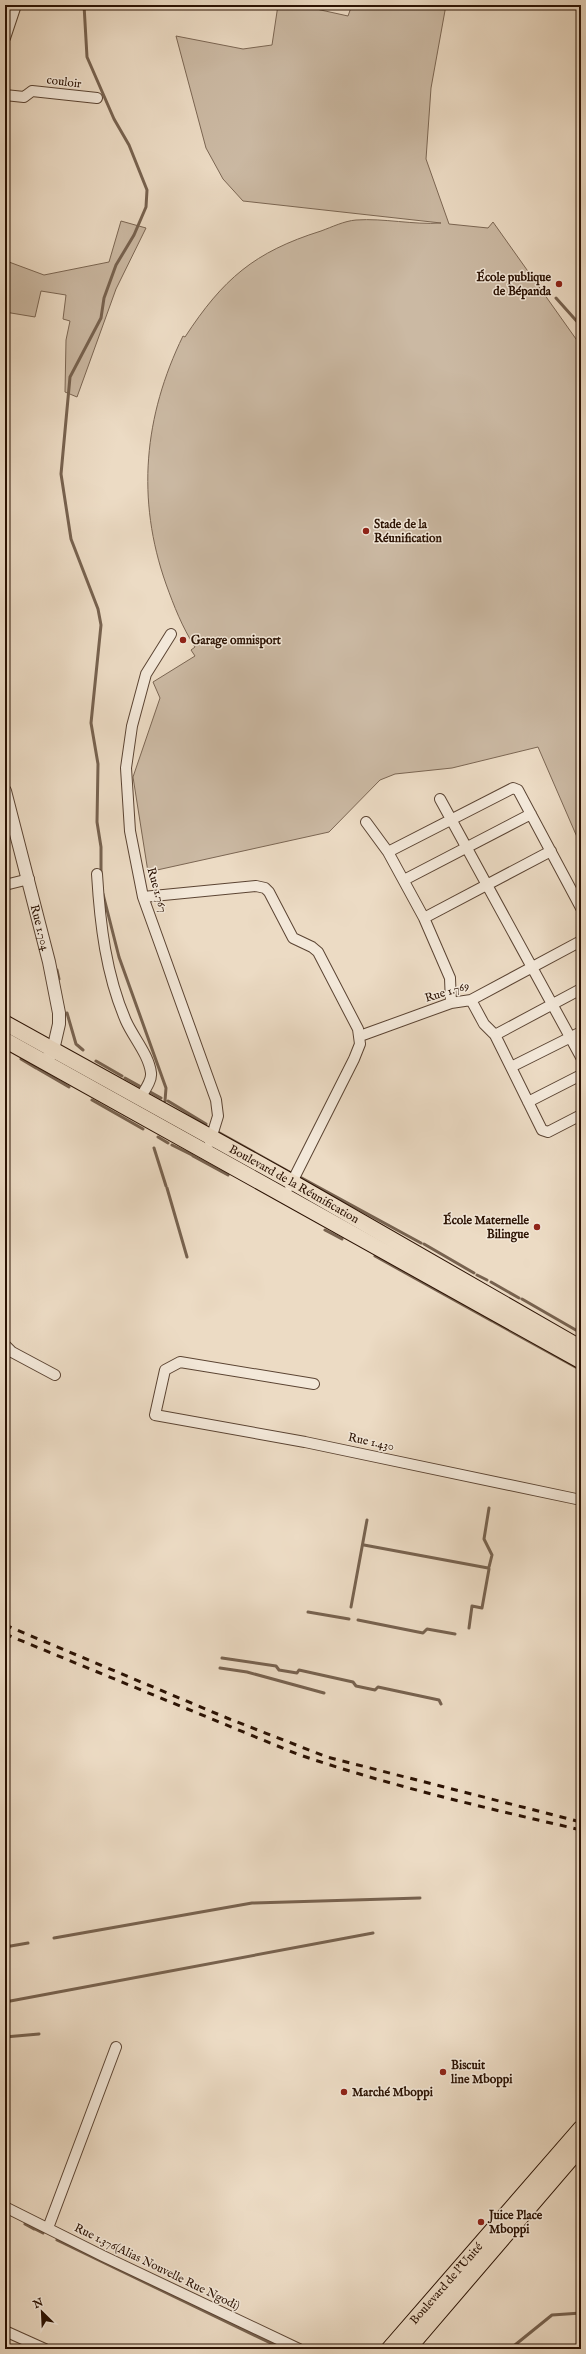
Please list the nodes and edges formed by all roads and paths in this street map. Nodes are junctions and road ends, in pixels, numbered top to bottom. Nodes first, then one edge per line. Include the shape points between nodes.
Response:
1 (16, 5) edge
2 (5, 38) edge
3 (5, 95) edge
4 (97, 98) dead end
5 (171, 634) dead end
6 (5, 791) edge
7 (440, 799) dead end
8 (531, 814) junction
9 (451, 819) junction
10 (366, 822) dead end
11 (467, 849) junction
12 (550, 851) junction
13 (388, 852) junction
14 (97, 874) dead end
15 (29, 880) junction
16 (404, 880) junction
17 (5, 885) edge
18 (486, 885) junction
19 (143, 897) junction
20 (581, 908) edge
21 (424, 918) junction
22 (581, 941) edge
23 (531, 968) junction
24 (581, 990) edge
25 (471, 1000) junction
26 (451, 1003) junction
27 (552, 1005) junction
28 (5, 1023) edge
29 (581, 1032) edge
30 (495, 1035) junction
31 (360, 1036) junction
32 (570, 1038) junction
33 (5, 1040) edge
34 (53, 1050) junction
35 (581, 1058) edge
36 (46, 1063) junction
37 (510, 1067) junction
38 (581, 1075) edge
39 (140, 1098) junction
40 (528, 1102) junction
41 (581, 1115) edge
42 (209, 1144) junction
43 (289, 1189) junction
44 (5, 1345) edge
45 (581, 1348) edge
46 (581, 1361) edge
47 (55, 1375) dead end
48 (314, 1384) dead end
49 (581, 1500) edge
50 (116, 2047) dead end
51 (581, 2128) edge
52 (581, 2147) edge
53 (5, 2207) edge
54 (48, 2228) junction
55 (5, 2331) edge
56 (45, 2349) edge
57 (299, 2349) edge
58 (389, 2349) edge
59 (408, 2349) edge

1 - 2 street
3 - 4 street, couloir via 24,96 30,92 48,92
5 - 19 street, Rue 1.767 via 146,674 132,726 126,768 130,831
6 - 15 street, Rue 1.704
7 - 9 street
8 - 9 street via 518,790 513,788
8 - 11 street
8 - 12 street
9 - 11 street
9 - 13 street
10 - 13 street
11 - 16 street
11 - 18 street
12 - 18 street
12 - 20 street
13 - 16 street
14 - 39 street via 104,946 110,971 126,1020 152,1072
15 - 17 street
15 - 34 street, Rue 1.704 via 59,1013
16 - 21 street
18 - 21 street
18 - 23 street
19 - 31 street via 256,886 265,888 293,938 318,952
19 - 42 street, Rue 1.767 via 216,1100 218,1116
21 - 26 street via 450,978
22 - 23 street, Rue 1.769
23 - 25 street, Rue 1.769
23 - 27 street
24 - 27 street
25 - 26 street, Rue 1.769
25 - 30 street via 484,1024
26 - 31 street, Rue 1.769
27 - 30 street
27 - 32 street
28 - 34 main road, Boulevard de la Réunification
29 - 32 street
30 - 37 street
31 - 43 street via 360,1044 354,1059
32 - 35 street
32 - 37 street
33 - 36 main road
34 - 36 street, Rue 1.704
34 - 39 main road, Boulevard de la Réunification
36 - 42 main road
37 - 40 street
38 - 40 street
39 - 42 main road, Boulevard de la Réunification
40 - 41 street via 545,1132
42 - 43 main road, Boulevard de la Réunification
43 - 45 main road, Boulevard de la Réunification
43 - 46 main road
44 - 47 street via 12,1352
48 - 49 street, Rue 1.430 via 180,1362 165,1370 155,1415 305,1442
50 - 54 street
51 - 58 main road, Boulevard de l'Unité
52 - 59 main road, Boulevard de l'Unité
53 - 54 street, Rue 1.376(Alias Nouvelle Rue Ngodi)
54 - 57 street, Rue 1.376(Alias Nouvelle Rue Ngodi)
55 - 56 street

